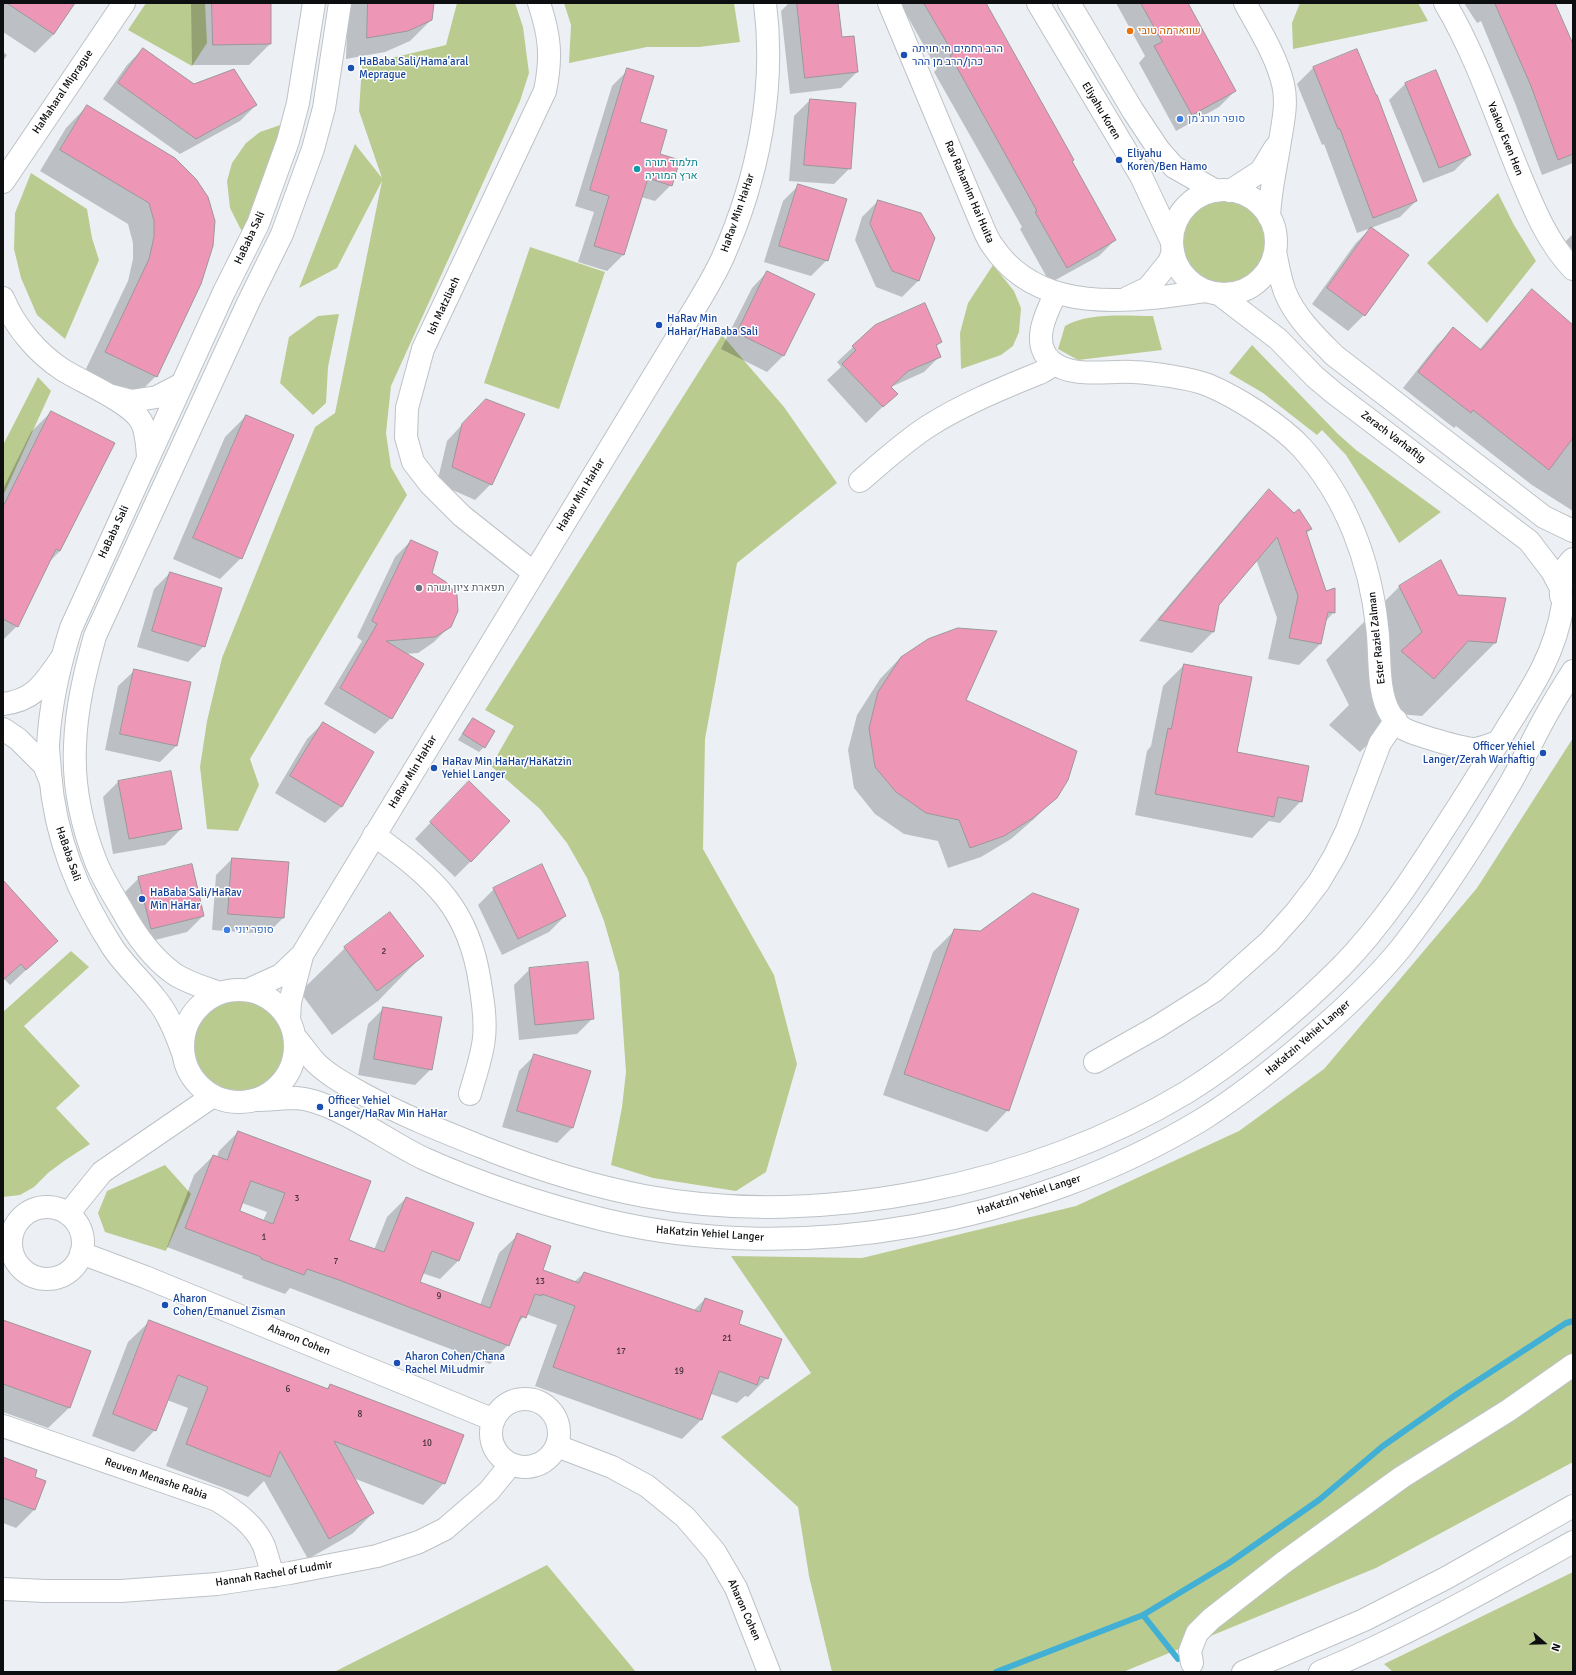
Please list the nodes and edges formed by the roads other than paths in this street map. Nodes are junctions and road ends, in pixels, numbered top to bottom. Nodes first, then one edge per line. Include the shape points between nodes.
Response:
1 (124, 3) edge
2 (314, 3) edge
3 (340, 3) edge
4 (539, 3) edge
5 (765, 3) edge
6 (889, 3) edge
7 (1038, 3) edge
8 (1069, 3) edge
9 (1245, 3) edge
10 (1445, 3) edge
11 (1283, 122) junction
12 (3, 182) edge
13 (1223, 191) junction
14 (1269, 217) junction
15 (1172, 247) junction
16 (1275, 252) junction
17 (1573, 269) edge
18 (1056, 293) junction
19 (1212, 293) junction
20 (3, 298) edge
21 (1120, 301) junction
22 (1054, 364) junction
23 (182, 384) junction
24 (108, 395) junction
25 (148, 457) junction
26 (860, 481) dead end
27 (1573, 531) edge
28 (1573, 559) edge
29 (534, 572) junction
30 (1565, 603) edge
31 (62, 659) junction
32 (1573, 671) edge
33 (3, 704) edge
34 (1396, 720) junction
35 (3, 729) edge
36 (1499, 742) junction
37 (51, 782) junction
38 (374, 835) junction
39 (302, 955) junction
40 (248, 990) junction
41 (220, 993) junction
42 (292, 1028) junction
43 (183, 1053) junction
44 (1095, 1062) dead end
45 (470, 1094) dead end
46 (213, 1096) junction
47 (256, 1100) junction
48 (68, 1214) junction
49 (7, 1236) edge
50 (80, 1254) junction
51 (1573, 1365) edge
52 (494, 1420) junction
53 (3, 1426) edge
54 (558, 1446) junction
55 (511, 1464) junction
56 (1573, 1506) edge
57 (1573, 1542) edge
58 (273, 1576) junction
59 (3, 1589) edge
60 (1192, 1664) dead end
61 (769, 1672) edge
62 (1243, 1672) edge
63 (1320, 1672) edge

1 - 12 street, HaMaharal Miprague
2 - 23 street, HaBaba Sali via 298,103 288,141 258,224
3 - 41 street via 324,108 313,149 282,234 95,636 83,679 78,711 74,747 78,795 96,862 110,890 135,934 157,959 174,974
4 - 29 street, Ish Matzliach via 549,42 550,69 545,91 423,349 407,408 406,437 414,462 430,484 462,516
5 - 29 street, HaRav Min HaHar via 769,45 763,124 735,228 722,259 679,334
6 - 18 street, Rav Rahamim Hai Huita via 992,245 1008,265 1034,285
7 - 15 street, Eliyahu Koren via 1140,176
8 - 13 street via 1159,150 1174,167
9 - 11 street via 1278,68 1283,84
10 - 17 street, Yaakov Even Hen via 1466,44 1531,204 1547,235
11 - 13 street via 1276,147 1261,171
11 - 14 street
13 - 14 street via 1253,199
13 - 15 street via 1202,195 1190,203 1180,214 1174,227
14 - 16 street via 1274,228
15 - 19 street via 1179,269 1191,283
15 - 21 street via 1169,262 1148,288
16 - 19 street via 1270,267 1248,288 1234,293
16 - 27 street via 1285,291 1292,305 1335,356 1544,517
18 - 21 street, Rav Rahamim Hai Huita via 1083,299
18 - 22 street via 1040,334 1043,350
19 - 21 street, Rav Rahamim Hai Huita
19 - 30 street, Zerach Varhaftig via 1278,339 1334,393 1529,541 1552,571
20 - 24 street via 21,330 40,353 62,370
22 - 26 street via 1042,372 957,410 928,427 896,449
22 - 34 street, Ester Raziel Zalman via 1064,370 1133,372 1170,376 1206,384 1270,421 1300,446 1336,494 1366,566 1374,597 1381,682 1386,704
23 - 24 street via 157,397 131,401
23 - 25 street, HaBaba Sali
24 - 25 street via 141,421 146,435
25 - 31 street, HaBaba Sali via 71,628
28 - 30 street via 1564,573
29 - 38 street, HaRav Min HaHar
30 - 36 street via 1553,646 1535,684
31 - 33 street via 32,696
31 - 37 street, HaBaba Sali via 57,674 48,747
32 - 47 street, HaKatzin Yehiel Langer via 1548,711 1512,780 1464,858 1399,949 1366,987 1296,1050 1233,1100 1162,1141 1085,1177 1045,1192 992,1209 950,1218 844,1235 745,1238 686,1234 639,1228 533,1200 423,1158 321,1104 299,1098
34 - 36 street, Ester Raziel Zalman via 1402,728 1415,734 1475,749
34 - 44 street via 1380,743 1347,830 1334,855 1319,882 1296,912 1269,942 1214,991
35 - 37 street via 18,739 44,765
36 - 42 street via 1437,840 1375,929 1343,965 1276,1026 1215,1074 1148,1113 1073,1148 984,1178 899,1196 788,1206 739,1206 645,1196 550,1172 435,1129 390,1109 336,1078 316,1062
37 - 43 street, HaBaba Sali via 59,831 72,872 114,949 170,1019
38 - 39 street, HaRav Min HaHar
38 - 45 street via 411,861 443,892 460,918 476,958 484,1038
39 - 40 street, HaRav Min HaHar via 281,975
39 - 42 street, HaRav Min HaHar via 290,1002
40 - 41 street
40 - 42 street via 264,995 278,1005
41 - 43 street via 204,1002 191,1016 184,1034
42 - 47 street via 295,1053 291,1069 270,1094
43 - 46 street via 188,1070 198,1086
46 - 47 street via 226,1102
46 - 48 street via 102,1172
48 - 49 street via 46,1206 33,1209 23,1216
48 - 50 street via 81,1232
49 - 50 street via 15,1260 22,1270 44,1279 67,1272
50 - 52 street, Aharon Cohen via 145,1277
51 - 60 street via 1509,1410 1402,1477 1211,1619 1197,1633 1190,1651
52 - 54 street via 500,1409 509,1402 521,1398 544,1403 558,1422
52 - 55 street via 492,1440 502,1458
53 - 58 street, Reuven Menashe Rabia via 217,1500 234,1510 252,1527 263,1545
54 - 55 street via 547,1459 533,1466
54 - 61 street, Aharon Cohen via 612,1467 647,1486 684,1517 714,1552 736,1588
55 - 58 street, Hannah Rachel of Ludmir via 489,1491 445,1529 419,1542 377,1556
56 - 62 street via 1446,1578 1371,1616
57 - 63 street via 1405,1634
58 - 59 street, Hannah Rachel of Ludmir via 217,1584 122,1591

